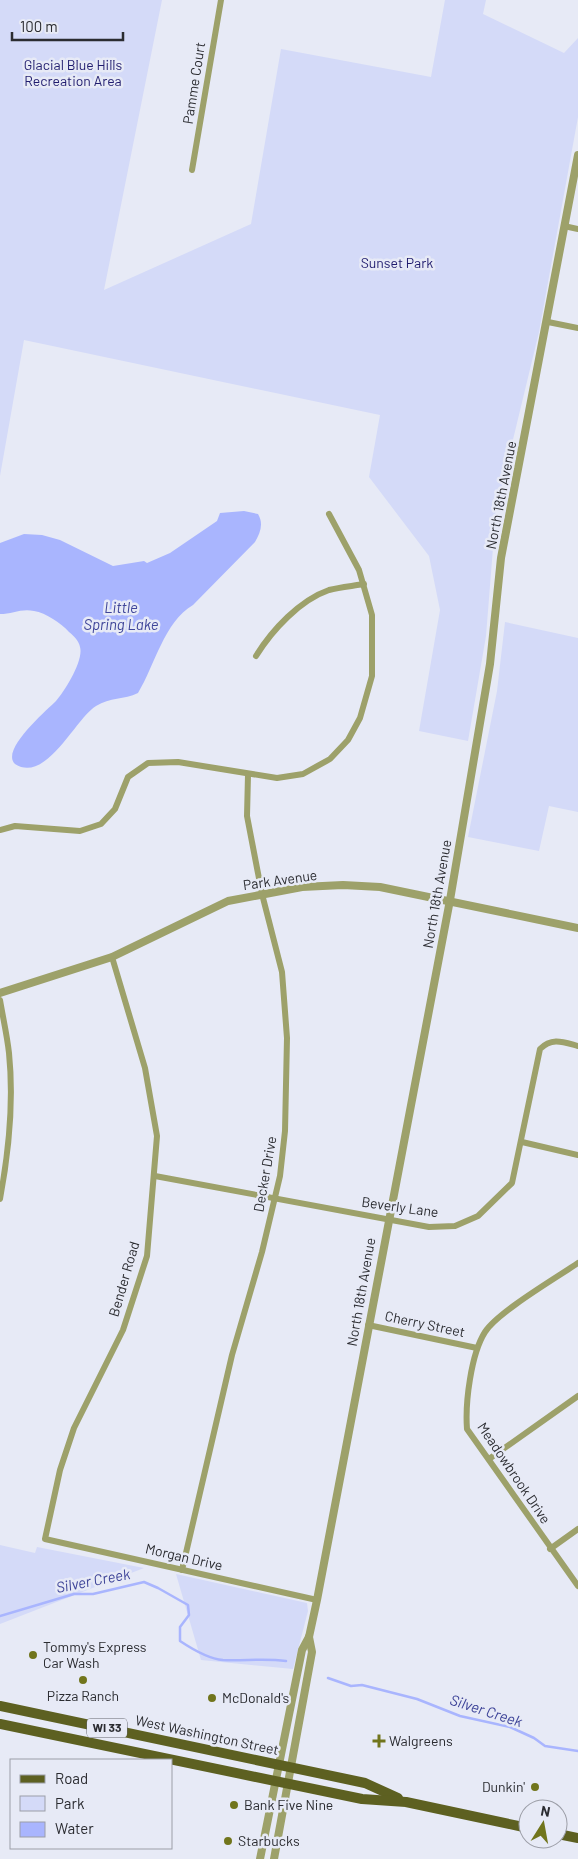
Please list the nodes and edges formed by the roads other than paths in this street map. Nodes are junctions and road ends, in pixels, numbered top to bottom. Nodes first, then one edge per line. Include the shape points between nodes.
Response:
1 (221, 0) edge
2 (578, 155) edge
3 (192, 170) dead end
4 (564, 226) junction
5 (578, 229) edge
6 (548, 322) junction
7 (578, 328) edge
8 (329, 514) dead end
9 (364, 584) junction
10 (256, 656) dead end
11 (248, 775) junction
12 (0, 830) edge
13 (262, 894) junction
14 (450, 900) junction
15 (578, 928) edge
16 (112, 957) junction
17 (0, 993) edge
18 (0, 1000) edge
19 (578, 1046) edge
20 (522, 1142) junction
21 (578, 1155) edge
22 (155, 1176) junction
23 (0, 1199) edge
24 (274, 1199) junction
25 (388, 1220) junction
26 (578, 1262) edge
27 (368, 1324) junction
28 (477, 1348) junction
29 (578, 1396) edge
30 (489, 1459) junction
31 (578, 1529) edge
32 (45, 1539) joint
33 (550, 1549) junction
34 (182, 1570) junction
35 (578, 1586) edge
36 (317, 1600) junction
37 (309, 1636) junction
38 (0, 1706) edge
39 (0, 1724) edge
40 (172, 1759) edge
41 (172, 1759) edge
42 (278, 1764) junction
43 (291, 1766) junction
44 (275, 1780) junction
45 (288, 1783) junction
46 (406, 1802) junction
47 (518, 1826) edge
48 (260, 1859) edge
49 (274, 1859) edge

1 - 3 street, Pamme Court
2 - 4 street, North 18th Avenue
4 - 5 street
4 - 6 street, North 18th Avenue
6 - 7 street
6 - 14 street, North 18th Avenue via 501,558 490,664
8 - 9 street via 353,555
9 - 10 street via 329,590 303,605 264,643
9 - 11 street via 372,615 372,676 360,718 348,740 330,759 303,774 277,778
11 - 12 street via 178,762 148,763 128,777 114,809 101,824 80,831 15,826
11 - 13 street, Decker Drive via 248,816
13 - 14 street, Park Avenue via 302,887 343,885 380,887
13 - 16 street, Park Avenue via 228,901
13 - 24 street, Decker Drive via 282,972 287,1038 285,1131
14 - 15 street, Park Avenue
14 - 25 street, North 18th Avenue
16 - 17 street, Park Avenue
16 - 22 street, Bender Road via 145,1068 157,1136
18 - 23 street via 9,1054 11,1111 8,1161
19 - 20 street, Beverly Lane via 557,1041 547,1042 540,1049
20 - 21 street
20 - 25 street, Beverly Lane via 512,1183 478,1216 455,1226 428,1227
22 - 24 street, Beverly Lane
22 - 32 street, Bender Road via 147,1256 123,1330 74,1428 60,1470
24 - 25 street, Beverly Lane
24 - 34 street, Decker Drive via 232,1355
25 - 27 street, North 18th Avenue
26 - 28 street, Meadowbrook Drive via 502,1316 486,1331
27 - 28 street, Cherry Street
27 - 36 street, North 18th Avenue
28 - 30 street, Meadowbrook Drive via 466,1410 467,1429
29 - 30 street
30 - 33 street, Meadowbrook Drive
31 - 33 street
32 - 34 street, Morgan Drive
33 - 35 street, Meadowbrook Drive
34 - 36 street, Morgan Drive
36 - 37 street, North 18th Avenue
37 - 42 street, North 18th Avenue via 302,1650
37 - 43 street, North 18th Avenue via 312,1652
38 - 42 main road, West Washington Street / WI 33
39 - 40 main road, West Washington Street / WI 33
41 - 44 main road, West Washington Street / WI 33
42 - 43 main road, West Washington Street / WI 33
42 - 44 street, North 18th Avenue
43 - 45 street, North 18th Avenue
43 - 46 main road, West Washington Street / WI 33 via 365,1783
44 - 45 main road, West Washington Street / WI 33
44 - 48 street, North 18th Avenue
45 - 46 main road, West Washington Street / WI 33 via 362,1798
45 - 49 street, North 18th Avenue
46 - 47 main road, West Washington Street / WI 33

